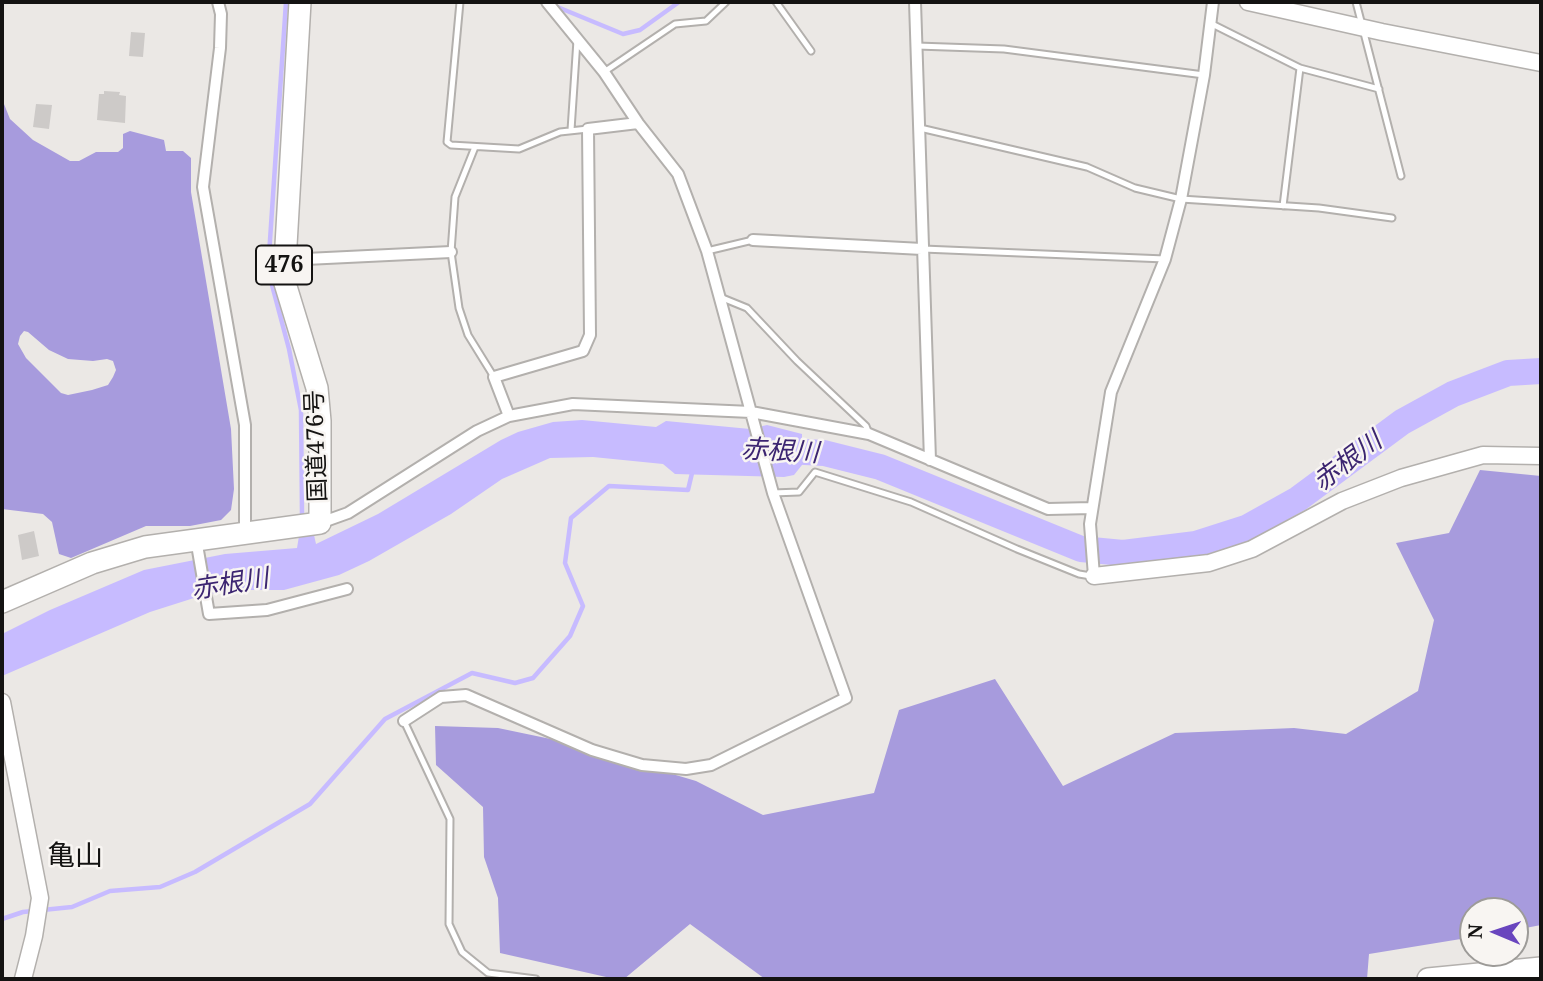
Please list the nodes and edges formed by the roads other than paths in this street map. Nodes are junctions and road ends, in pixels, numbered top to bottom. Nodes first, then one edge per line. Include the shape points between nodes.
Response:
1 (218, 2) edge
2 (300, 2) edge
3 (460, 2) edge
4 (547, 2) edge
5 (726, 2) edge
6 (776, 2) edge
7 (915, 2) edge
8 (1213, 2) edge
9 (1248, 2) edge
10 (1356, 2) edge
11 (1212, 24) junction
12 (1363, 27) junction
13 (577, 40) junction
14 (917, 46) junction
15 (811, 51) dead end
16 (1541, 63) edge
17 (1300, 68) junction
18 (604, 72) junction
19 (1204, 75) junction
20 (1379, 89) junction
21 (638, 123) junction
22 (919, 128) junction
23 (571, 130) junction
24 (587, 130) junction
25 (475, 147) junction
26 (1401, 176) dead end
27 (1181, 199) junction
28 (1283, 206) junction
29 (1392, 218) dead end
30 (753, 240) joint
31 (922, 249) junction
32 (707, 251) junction
33 (451, 252) junction
34 (1165, 259) junction
35 (285, 260) junction
36 (720, 297) junction
37 (494, 377) junction
38 (509, 416) junction
39 (753, 417) junction
40 (869, 434) junction
41 (1541, 456) edge
42 (930, 460) junction
43 (772, 488) junction
44 (1092, 508) junction
45 (320, 523) junction
46 (244, 534) junction
47 (197, 543) junction
48 (1094, 572) junction
49 (347, 589) dead end
50 (2, 602) edge
51 (2, 702) edge
52 (404, 721) joint
53 (1541, 968) edge
54 (23, 979) edge
55 (536, 979) edge
56 (1428, 979) edge

1 - 46 street via 220,48 203,187 244,425
2 - 35 highway, 国道476号 / 476
3 - 25 lane via 447,142
4 - 13 street
5 - 18 lane via 706,21 675,24
6 - 15 lane
7 - 14 street
8 - 11 street
9 - 12 street
10 - 12 lane
11 - 17 lane
11 - 19 street
12 - 16 street
12 - 20 lane
13 - 18 street
13 - 23 lane
14 - 19 lane via 1004,49
14 - 22 street
17 - 20 lane
17 - 28 lane
18 - 21 street
19 - 27 street
20 - 26 lane
21 - 24 street
21 - 32 street via 678,174
22 - 27 lane via 1087,167 1135,188
22 - 31 street
23 - 24 lane
23 - 25 lane via 519,149
24 - 37 street via 590,335 583,351
25 - 33 lane via 455,197
27 - 28 lane
27 - 34 street
28 - 29 lane
30 - 31 street
30 - 32 lane
31 - 34 lane
31 - 42 street
32 - 36 street
33 - 35 street
33 - 37 lane via 468,335
34 - 44 street via 1111,392
35 - 45 highway, 国道476号 / 476 via 286,288 317,388
36 - 39 street
36 - 40 lane via 747,308
37 - 38 street
38 - 39 street via 573,404
38 - 45 street via 477,430 348,513
39 - 40 street
39 - 43 street
40 - 42 street
41 - 48 street via 1483,455 1401,478 1342,502 1252,549 1209,563
42 - 44 street via 1048,509
43 - 48 lane via 799,492 815,472 911,502 1079,573
43 - 52 street via 846,698 711,765 685,769 642,765 592,750 466,695 441,697
44 - 48 street
45 - 46 highway, 国道476号
46 - 47 highway, 国道476号
47 - 49 street via 209,614 267,610
47 - 50 highway, 国道476号 via 145,547 92,563
51 - 54 street via 40,898
52 - 55 lane via 450,819 449,924 462,952 488,973
53 - 56 highway

